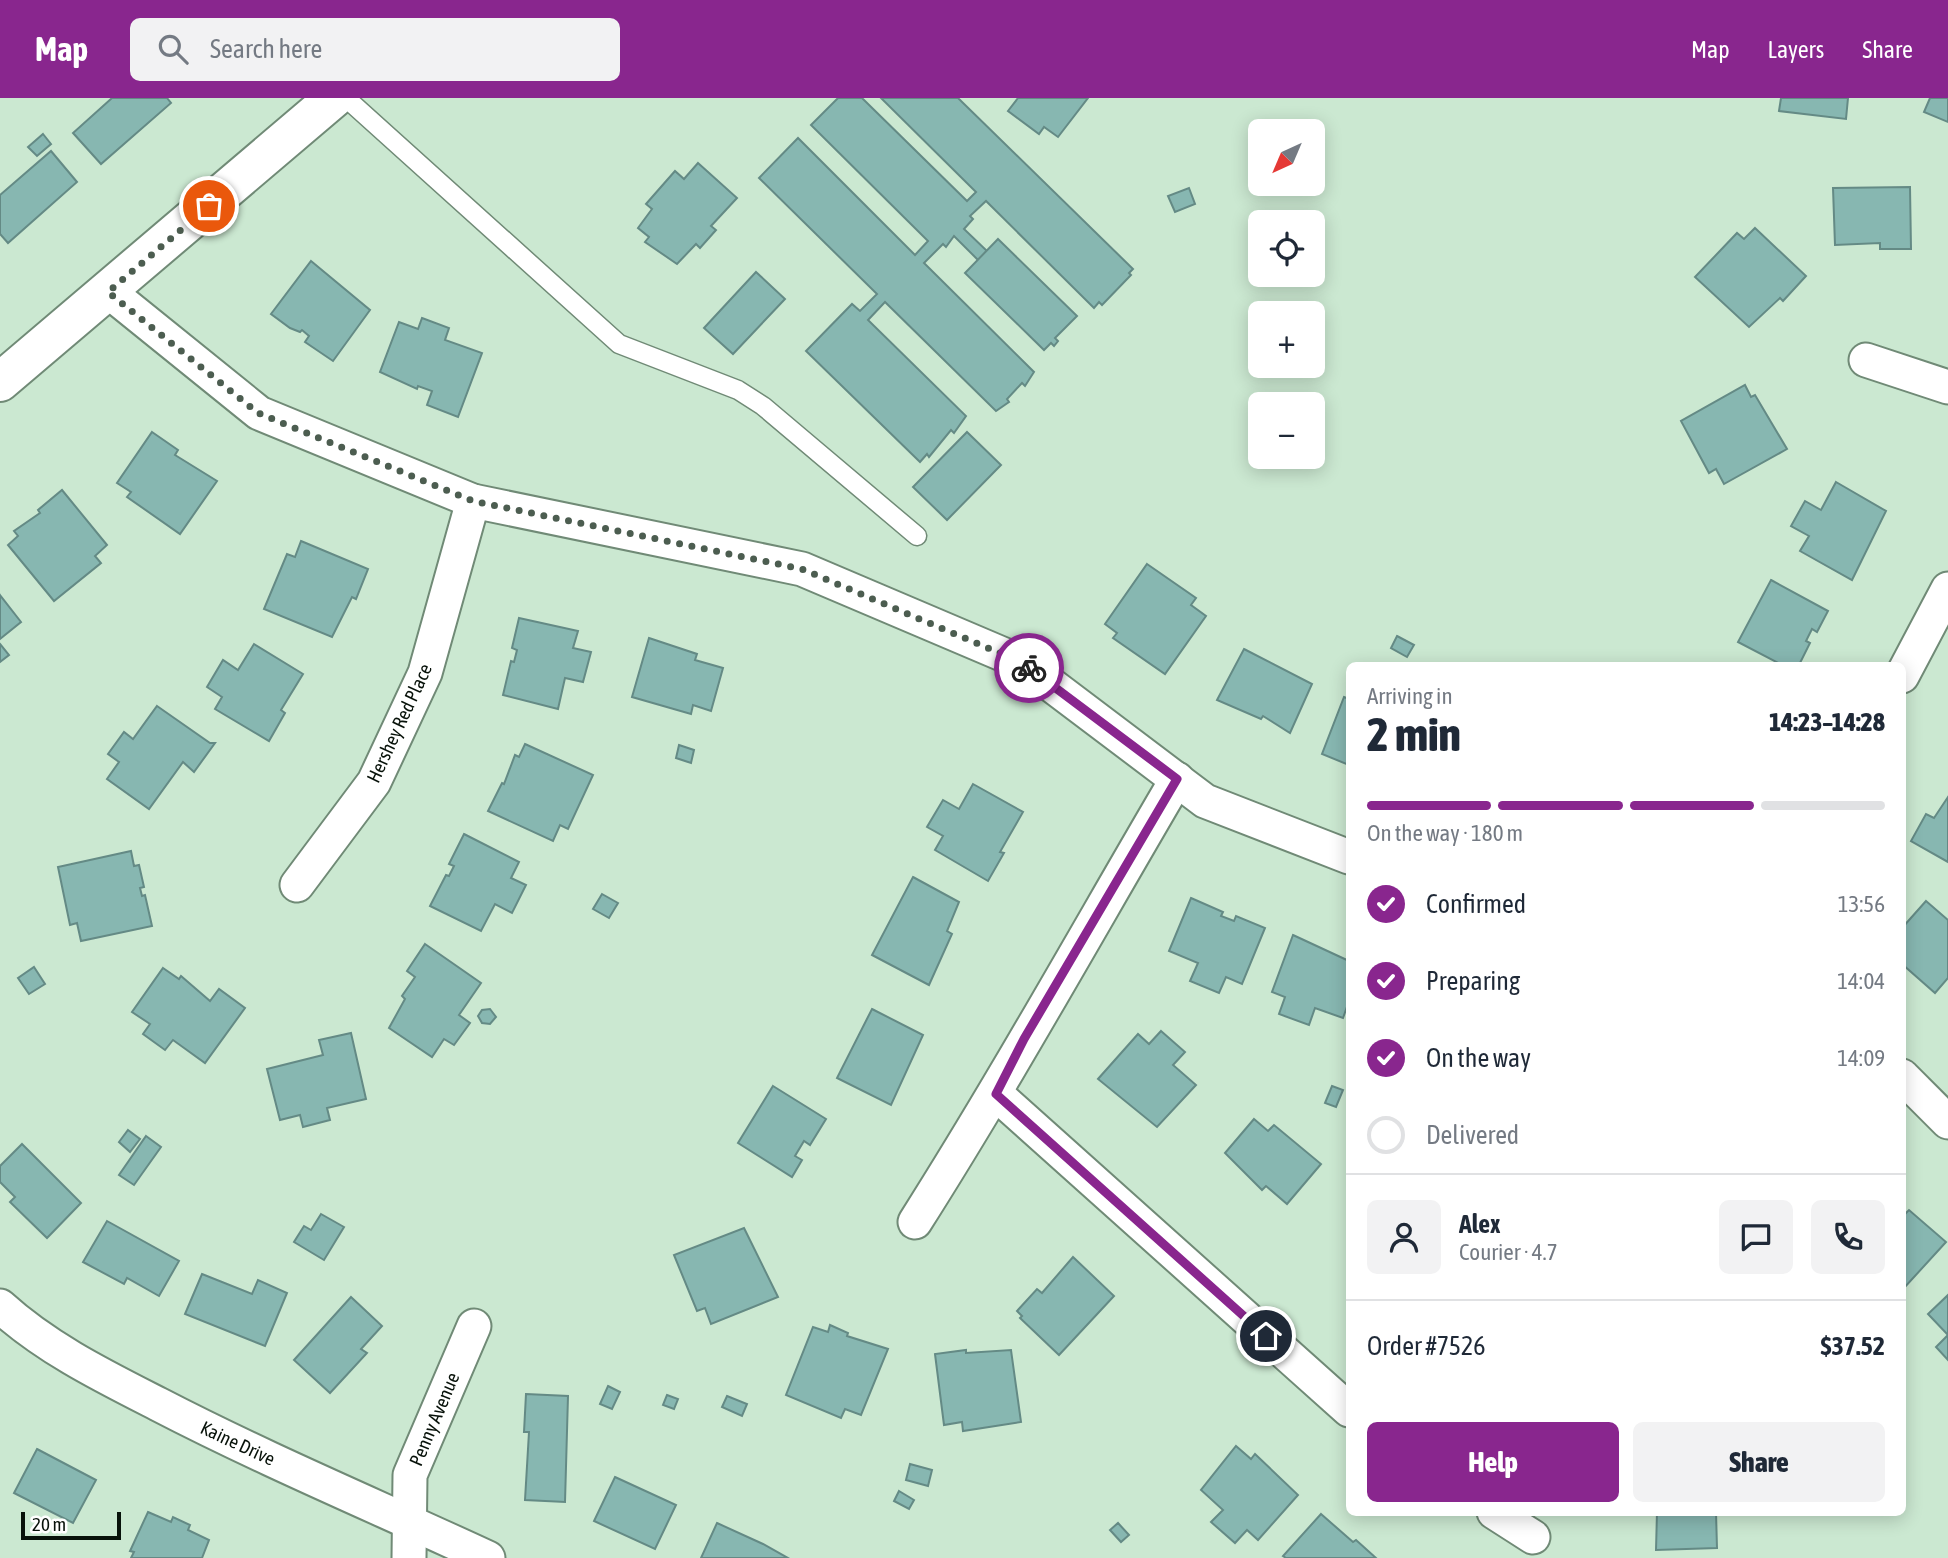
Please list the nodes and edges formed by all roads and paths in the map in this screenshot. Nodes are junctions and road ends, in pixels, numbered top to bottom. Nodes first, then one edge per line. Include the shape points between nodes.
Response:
1 (334, 98) edge
2 (346, 98) edge
3 (108, 292) junction
4 (1866, 360) dead end
5 (0, 382) edge
6 (1948, 387) edge
7 (473, 501) junction
8 (917, 536) dead end
9 (1948, 589) edge
10 (1906, 668) edge
11 (1177, 779) junction
12 (1346, 857) edge
13 (297, 885) dead end
14 (1906, 1080) edge
15 (996, 1094) junction
16 (1948, 1122) edge
17 (915, 1222) dead end
18 (0, 1306) edge
19 (474, 1326) dead end
20 (1346, 1407) edge
21 (1500, 1516) edge
22 (408, 1521) junction
23 (1533, 1536) dead end
24 (409, 1558) edge
25 (488, 1558) edge

1 - 3 main road
2 - 8 lane via 619,344 737,390 790,427
3 - 5 main road
3 - 7 street via 258,413
4 - 6 street
7 - 11 street via 802,569 1021,662
7 - 13 street, Hershey Red Place via 425,673 374,782
9 - 10 street
11 - 12 street via 1205,801
11 - 15 street
14 - 16 street
15 - 17 street
15 - 20 street
18 - 22 street, Kaine Drive via 74,1360 125,1387 228,1440
19 - 22 street, Penny Avenue via 410,1475
21 - 23 street
22 - 24 street, Penny Avenue
22 - 25 street, Kaine Drive

